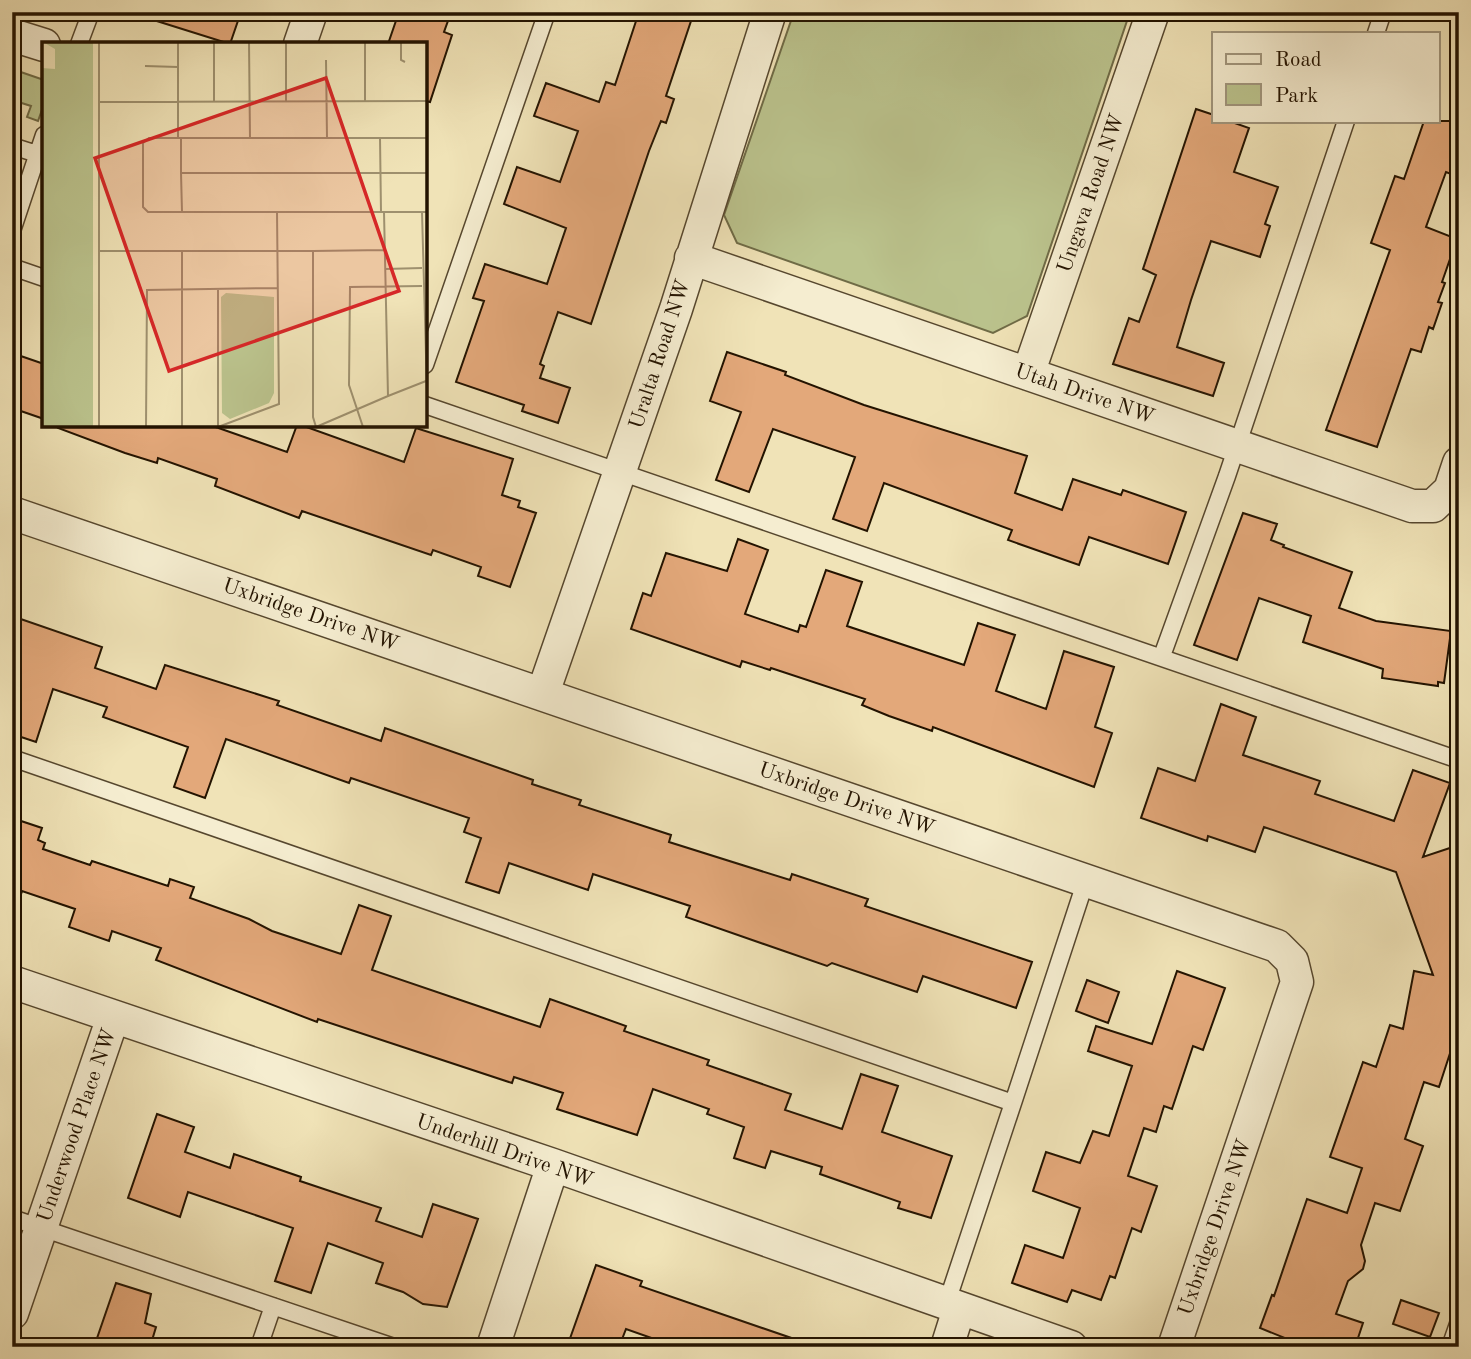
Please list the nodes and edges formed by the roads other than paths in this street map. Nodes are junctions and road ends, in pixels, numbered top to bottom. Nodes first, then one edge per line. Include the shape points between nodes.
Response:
1 (91, 12) edge
2 (311, 12) edge
3 (547, 12) edge
4 (770, 12) edge
5 (1153, 12) edge
6 (1383, 12) edge
7 (1376, 32) edge
8 (12, 35) edge
9 (80, 42) edge
10 (301, 42) edge
11 (42, 44) edge
12 (1346, 122) edge
13 (42, 140) edge
14 (12, 146) edge
15 (37, 154) junction
16 (12, 232) edge
17 (691, 258) junction
18 (12, 267) edge
19 (42, 277) edge
20 (427, 359) edge
21 (1028, 374) junction
22 (427, 406) edge
23 (1237, 445) junction
24 (1459, 463) edge
25 (619, 473) junction
26 (12, 513) edge
27 (1162, 656) junction
28 (543, 693) junction
29 (12, 758) edge
30 (1459, 760) edge
31 (1086, 880) junction
32 (12, 982) edge
33 (113, 1017) junction
34 (1013, 1103) junction
35 (553, 1166) junction
36 (27, 1223) edge
37 (273, 1306) junction
38 (953, 1307) junction
39 (12, 1313) edge
40 (1459, 1321) edge
41 (259, 1347) edge
42 (394, 1347) edge
43 (493, 1347) edge
44 (947, 1347) edge
45 (1071, 1347) edge
46 (1174, 1347) edge
47 (1450, 1347) edge

1 - 9 lane
2 - 10 street
3 - 20 lane
4 - 17 street, Uralta Road NW
5 - 21 street, Ungava Road NW
6 - 7 lane
8 - 11 street
12 - 23 lane
13 - 15 lane
14 - 15 lane
15 - 16 lane
17 - 21 street, Utah Drive NW
17 - 25 street, Uralta Road NW
18 - 19 lane
21 - 23 street, Utah Drive NW
22 - 25 lane
23 - 24 street, Utah Drive NW via 1412,506 1433,506 1450,490
23 - 27 lane
25 - 27 lane
25 - 28 street, Uralta Road NW
26 - 28 street, Uxbridge Drive NW
27 - 30 lane
28 - 31 street, Uxbridge Drive NW
29 - 34 lane
31 - 34 lane
31 - 46 street, Uxbridge Drive NW via 1277,946 1292,961 1297,982
32 - 33 street, Underhill Drive NW
33 - 35 street, Underhill Drive NW
33 - 36 street, Underwood Place NW
34 - 38 lane
35 - 38 street, Underhill Drive NW
35 - 43 street
36 - 37 lane
36 - 39 street, Underwood Place NW
37 - 41 lane
37 - 42 lane
38 - 44 street
38 - 45 street
40 - 47 lane

